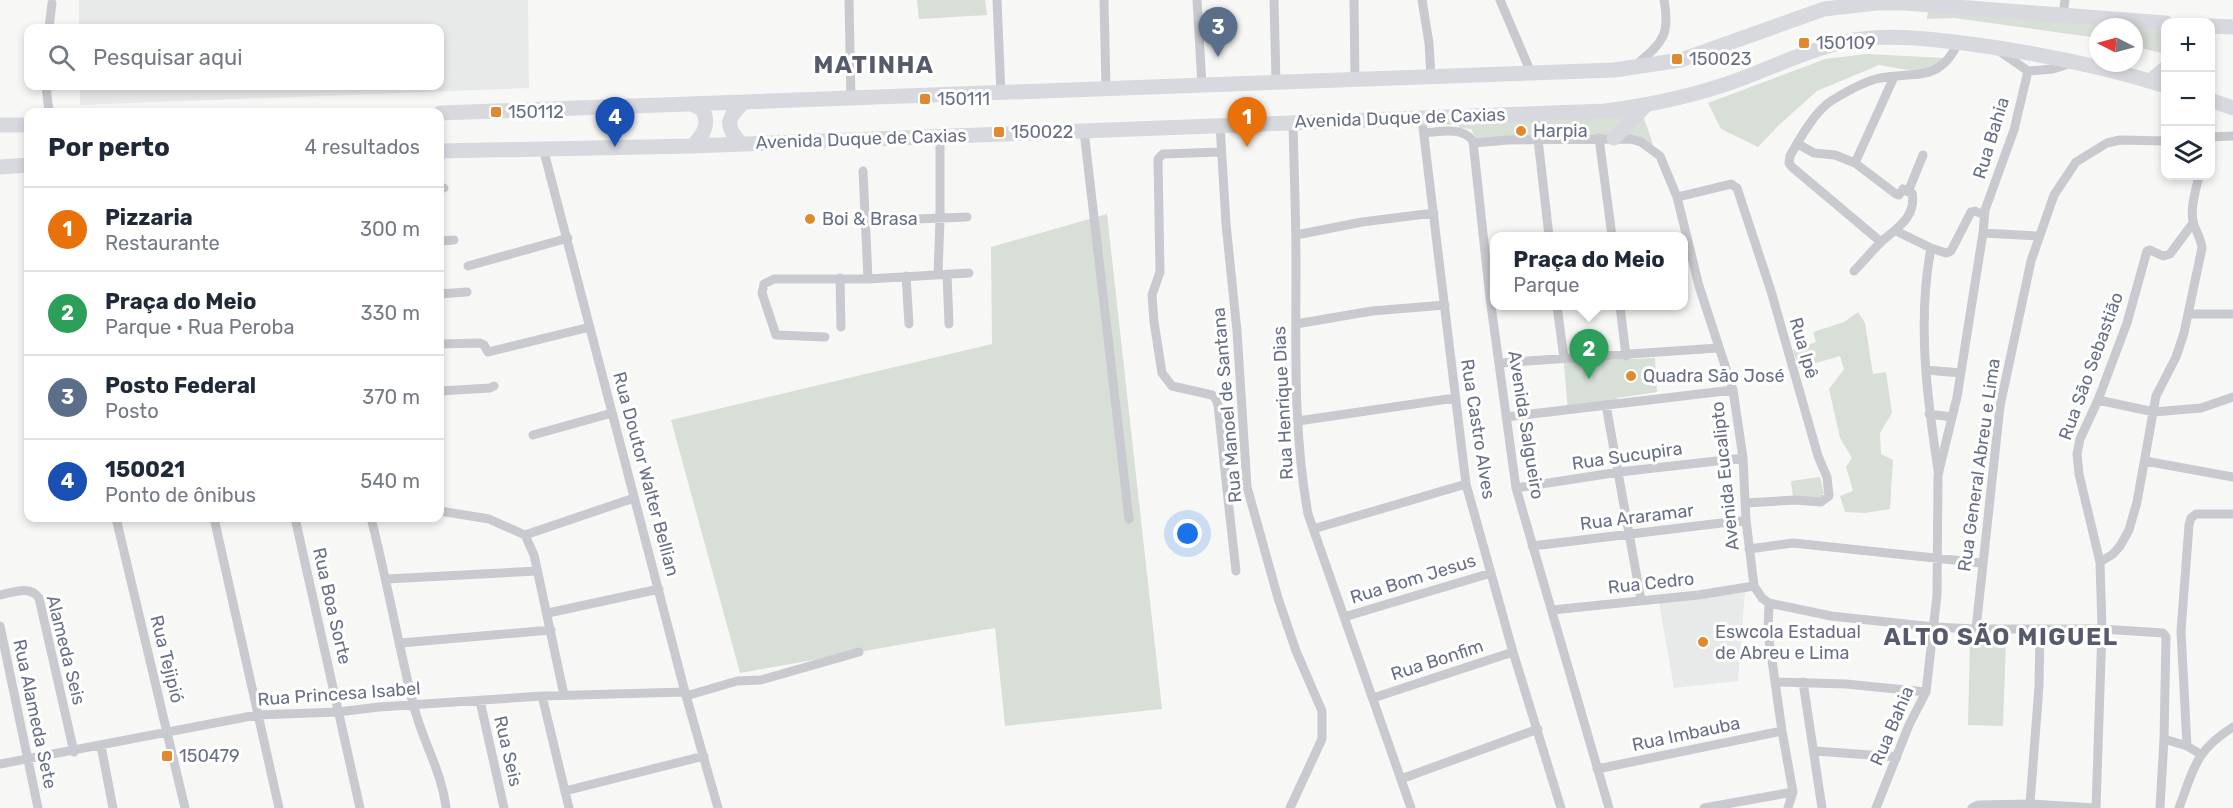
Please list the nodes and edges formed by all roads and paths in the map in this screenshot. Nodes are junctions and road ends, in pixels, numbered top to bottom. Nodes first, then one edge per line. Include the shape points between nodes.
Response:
1 (849, 0) edge
2 (997, 0) edge
3 (1104, 0) edge
4 (1197, 0) edge
5 (1274, 0) edge
6 (1354, 0) edge
7 (1422, 0) edge
8 (1500, 0) edge
9 (1664, 0) edge
10 (1926, 2) edge
11 (52, 3) dead end
12 (2064, 8) edge
13 (2161, 22) edge
14 (49, 24) edge
15 (2215, 26) edge
16 (2233, 27) edge
17 (1958, 43) junction
18 (1994, 48) junction
19 (2074, 61) junction
20 (1634, 68) junction
21 (2028, 71) junction
22 (2161, 72) edge
23 (1532, 75) junction
24 (1431, 77) junction
25 (1894, 77) junction
26 (1356, 79) junction
27 (2150, 81) junction
28 (1276, 82) junction
29 (2161, 84) edge
30 (1202, 85) junction
31 (1106, 89) junction
32 (46, 90) edge
33 (1001, 94) junction
34 (2233, 98) edge
35 (2215, 99) edge
36 (851, 100) junction
37 (2215, 101) edge
38 (743, 103) junction
39 (692, 104) junction
40 (1646, 105) junction
41 (49, 108) edge
42 (2233, 108) edge
43 (444, 113) edge
44 (1535, 113) junction
45 (1422, 116) junction
46 (1293, 122) junction
47 (24, 124) edge
48 (0, 125) edge
49 (1220, 125) junction
50 (1084, 131) junction
51 (1424, 133) junction
52 (940, 135) junction
53 (2233, 136) edge
54 (1606, 138) junction
55 (2215, 138) edge
56 (1538, 140) junction
57 (2161, 141) edge
58 (1473, 143) junction
59 (741, 144) junction
60 (1798, 144) junction
61 (692, 146) junction
62 (543, 148) junction
63 (444, 151) edge
64 (1221, 152) junction
65 (1923, 155) dead end
66 (1855, 163) junction
67 (24, 165) edge
68 (0, 167) edge
69 (862, 171) dead end
70 (2198, 180) edge
71 (1908, 192) junction
72 (1677, 197) junction
73 (1434, 213) junction
74 (1984, 215) junction
75 (967, 217) dead end
76 (940, 219) junction
77 (866, 220) junction
78 (2193, 223) junction
79 (1896, 231) junction
80 (1548, 232) edge
81 (1612, 232) edge
82 (1687, 232) edge
83 (1983, 233) junction
84 (1296, 235) junction
85 (2038, 236) junction
86 (568, 238) junction
87 (1688, 238) edge
88 (454, 240) dead end
89 (444, 241) edge
90 (1881, 242) junction
91 (1931, 249) junction
92 (468, 266) dead end
93 (1854, 271) dead end
94 (969, 273) dead end
95 (942, 274) junction
96 (906, 276) junction
97 (840, 278) junction
98 (868, 279) junction
99 (467, 292) dead end
100 (444, 294) edge
101 (1490, 298) edge
102 (1444, 305) junction
103 (1492, 310) edge
104 (1558, 310) edge
105 (1620, 310) edge
106 (2188, 314) junction
107 (2233, 314) edge
108 (909, 324) dead end
109 (949, 324) dead end
110 (1296, 324) junction
111 (590, 327) junction
112 (841, 327) dead end
113 (825, 337) dead end
114 (444, 344) edge
115 (1718, 348) junction
116 (1626, 356) junction
117 (1564, 358) junction
118 (1500, 363) junction
119 (1926, 370) junction
120 (1961, 373) junction
121 (495, 386) dead end
122 (1733, 390) junction
123 (444, 391) edge
124 (2233, 397) edge
125 (1455, 398) junction
126 (2098, 400) junction
127 (1605, 405) junction
128 (2154, 412) junction
129 (612, 413) junction
130 (1929, 414) junction
131 (1506, 417) junction
132 (1952, 417) junction
133 (1298, 421) junction
134 (533, 435) dead end
135 (1743, 458) junction
136 (2145, 461) junction
137 (1619, 472) junction
138 (1938, 475) junction
139 (2233, 477) edge
140 (1466, 484) junction
141 (1247, 487) junction
142 (1516, 488) junction
143 (1227, 490) junction
144 (634, 498) junction
145 (1745, 503) junction
146 (444, 512) edge
147 (2233, 514) edge
148 (1129, 519) dead end
149 (1746, 520) junction
150 (117, 522) edge
151 (215, 522) edge
152 (296, 522) edge
153 (372, 522) edge
154 (1313, 529) junction
155 (525, 534) junction
156 (1630, 535) junction
157 (1532, 546) junction
158 (1749, 549) junction
159 (1938, 559) junction
160 (2100, 562) junction
161 (1982, 563) junction
162 (1236, 571) dead end
163 (537, 572) junction
164 (1491, 573) junction
165 (387, 579) junction
166 (1754, 586) junction
167 (660, 589) junction
168 (0, 595) edge
169 (1641, 600) junction
170 (1769, 603) junction
171 (1552, 610) junction
172 (548, 613) junction
173 (1344, 617) junction
174 (0, 626) edge
175 (1934, 627) junction
176 (1976, 629) junction
177 (2040, 629) junction
178 (2102, 629) junction
179 (551, 630) junction
180 (400, 643) junction
181 (860, 652) dead end
182 (1513, 652) junction
183 (1776, 682) junction
184 (1803, 682) junction
185 (1926, 693) junction
186 (686, 694) junction
187 (564, 695) junction
188 (542, 696) junction
189 (1373, 699) junction
190 (480, 701) junction
191 (414, 705) junction
192 (338, 712) junction
193 (257, 715) junction
194 (2233, 727) edge
195 (1538, 729) junction
196 (1782, 731) junction
197 (168, 732) junction
198 (2164, 739) junction
199 (101, 746) junction
200 (2187, 746) junction
201 (1815, 751) junction
202 (74, 752) junction
203 (2200, 754) junction
204 (704, 756) junction
205 (1898, 757) junction
206 (28, 760) junction
207 (0, 765) edge
208 (1597, 769) junction
209 (1401, 779) junction
210 (565, 791) junction
211 (1793, 792) junction
212 (2030, 804) junction
213 (1972, 807) edge
214 (38, 808) edge
215 (113, 808) edge
216 (185, 808) edge
217 (279, 808) edge
218 (360, 808) edge
219 (446, 808) edge
220 (504, 808) edge
221 (570, 808) edge
222 (718, 808) edge
223 (1290, 808) edge
224 (1411, 808) edge
225 (1561, 808) edge
226 (1609, 808) edge
227 (1704, 808) edge
228 (1788, 808) edge
229 (1822, 808) edge
230 (1876, 808) edge
231 (2096, 808) edge
232 (2160, 808) edge
233 (2179, 808) edge

1 - 36 street
2 - 33 street
3 - 31 street
4 - 30 street
5 - 28 street
6 - 26 street
7 - 24 street
8 - 23 street
9 - 20 street via 1666,32
10 - 12 highway
10 - 20 highway via 1824,9 1681,60
11 - 14 street
12 - 13 highway
15 - 16 highway
17 - 18 highway, Avenida Duque de Caxias
17 - 25 street via 1935,71
17 - 40 highway, Avenida Duque de Caxias via 1899,37 1844,42 1704,91
18 - 19 highway, Avenida Duque de Caxias
18 - 21 street
19 - 21 street via 2066,66
19 - 27 highway, Avenida Duque de Caxias
20 - 23 highway
21 - 74 street, Rua Bahia via 2014,130
22 - 27 highway
23 - 24 highway
24 - 26 highway
25 - 60 street via 1862,84 1831,100
25 - 66 street
26 - 28 highway
27 - 29 highway, Avenida Duque de Caxias
28 - 30 highway
30 - 31 highway
31 - 33 highway
32 - 41 street
33 - 36 highway
34 - 35 highway
36 - 38 highway
37 - 42 highway
38 - 39 highway
38 - 59 highway via 729,123
39 - 43 highway
39 - 61 highway via 703,110 706,124
40 - 44 highway, Avenida Duque de Caxias via 1605,111
40 - 54 highway
44 - 45 highway, Avenida Duque de Caxias
44 - 56 street
45 - 46 highway, Avenida Duque de Caxias
45 - 51 street, Rua Castro Alves
46 - 49 highway, Avenida Duque de Caxias
46 - 84 street, Rua Henrique Dias
47 - 48 highway
49 - 50 highway, Avenida Duque de Caxias
49 - 64 street, Rua Manoel de Santana
50 - 52 highway, Avenida Duque de Caxias
50 - 148 street
51 - 58 street via 1459,132 1472,138
51 - 73 street, Rua Castro Alves
52 - 59 highway, Avenida Duque de Caxias
52 - 76 street
53 - 55 street
54 - 56 street, Avenida Eucalipto
54 - 72 street, Avenida Eucalipto via 1641,142 1660,156
54 - 81 street
56 - 58 street, Avenida Eucalipto
56 - 80 street
57 - 85 street, Rua General Abreu e Lima via 2107,143 2076,162 2054,195
58 - 101 street, Avenida Salgueiro
59 - 61 highway, Avenida Duque de Caxias
60 - 66 street via 1814,153 1835,155
60 - 90 street via 1790,156 1792,167
61 - 62 highway, Avenida Duque de Caxias
62 - 63 highway, Avenida Duque de Caxias
62 - 86 street, Rua Doutor Walter Bellian
64 - 141 street, Rua Manoel de Santana
64 - 143 street via 1163,154 1158,159 1160,272 1152,295 1163,377 1172,386 1216,399
65 - 71 street
66 - 71 street via 1896,194 1903,189
67 - 68 highway
69 - 77 street
70 - 78 street
71 - 79 street via 1913,195 1912,204
72 - 82 street, Avenida Eucalipto
72 - 145 street, Rua Ipê via 1731,184 1737,188 1827,477 1829,496 1821,502
73 - 84 street
73 - 102 street, Rua Castro Alves
74 - 83 street, Rua Bahia
74 - 91 street via 1971,212 1948,252
75 - 76 street
76 - 77 street
76 - 95 street
77 - 98 street
78 - 106 street via 2202,248
78 - 126 street, Rua São Sebastião via 2170,254 2147,251 2127,323
79 - 90 street
79 - 91 street
83 - 85 street
83 - 120 street, Rua Bahia
84 - 110 street, Rua Henrique Dias
85 - 161 street, Rua General Abreu e Lima via 2000,406
86 - 92 street
86 - 111 street, Rua Doutor Walter Bellian
87 - 115 street, Avenida Eucalipto
88 - 89 street
90 - 93 street
91 - 119 street, Rua Bahia via 1924,332
94 - 95 street
95 - 96 street
95 - 109 street
96 - 98 street
96 - 108 street
97 - 98 street
97 - 112 street
97 - 113 street via 774,279 762,289 776,335
99 - 100 street
102 - 110 street via 1372,311
102 - 125 street, Rua Castro Alves
103 - 118 street, Avenida Salgueiro
104 - 117 street
105 - 116 street
106 - 107 street
106 - 128 street via 2179,349 2156,396
110 - 133 street, Rua Henrique Dias
111 - 114 street via 485,348 476,342
111 - 129 street, Rua Doutor Walter Bellian
115 - 116 street
115 - 122 street, Avenida Eucalipto
116 - 117 street
117 - 118 street
118 - 131 street, Avenida Salgueiro
119 - 120 street
119 - 130 street, Rua Bahia
120 - 132 street, Rua Bahia
121 - 123 street
122 - 127 street
122 - 135 street, Avenida Eucalipto
124 - 128 street via 2201,408
125 - 133 street
125 - 140 street, Rua Castro Alves
126 - 128 street
126 - 160 street, Rua São Sebastião via 2080,439 2077,464
127 - 131 street
127 - 137 street
128 - 136 street
129 - 134 street
129 - 144 street, Rua Doutor Walter Bellian
130 - 132 street
130 - 138 street, Rua Bahia
131 - 142 street, Avenida Salgueiro
132 - 138 street, Rua Bahia
133 - 154 street, Rua Henrique Dias via 1300,467
135 - 137 street, Rua Sucupira
135 - 145 street, Avenida Eucalipto
136 - 139 street
136 - 160 street via 2125,538 2113,554
137 - 142 street, Rua Sucupira
137 - 156 street
138 - 159 street, Rua Bahia
140 - 154 street
140 - 164 street, Rua Castro Alves
141 - 143 street
141 - 223 street, Rua Manoel de Santana via 1278,598 1322,711 1322,739
142 - 157 street, Avenida Salgueiro
143 - 162 street
144 - 155 street
144 - 167 street, Rua Doutor Walter Bellian
145 - 149 street, Avenida Eucalipto
146 - 155 street via 489,519
147 - 200 street via 2196,514 2188,525 2181,632
149 - 156 street, Rua Araramar
149 - 158 street, Avenida Eucalipto
150 - 197 street, Rua Tejipió
151 - 193 street
152 - 192 street, Rua Boa Sorte
153 - 165 street
154 - 173 street, Rua Henrique Dias
155 - 163 street
156 - 157 street, Rua Araramar
156 - 169 street
157 - 171 street, Avenida Salgueiro
158 - 159 street via 1793,543
158 - 166 street, Avenida Eucalipto
159 - 161 street
159 - 175 street, Rua Bahia
160 - 178 street, Rua São Sebastião
161 - 176 street, Rua General Abreu e Lima
163 - 165 street
163 - 172 street
164 - 173 street, Rua Bom Jesus
164 - 182 street, Rua Castro Alves
165 - 180 street
166 - 169 street, Rua Cedro
166 - 170 street
167 - 172 street
167 - 186 street, Rua Doutor Walter Bellian
168 - 202 street, Alameda Seis via 28,590 35,591 39,598
169 - 171 street, Rua Cedro
170 - 175 street via 1831,616
170 - 183 street via 1768,632
171 - 208 street, Avenida Salgueiro
172 - 179 street
173 - 189 street, Rua Henrique Dias
174 - 206 street, Rua Alameda Sete
175 - 176 street
175 - 185 street, Rua Bahia
176 - 177 street
177 - 178 street
177 - 212 street
178 - 198 street via 2164,634
178 - 231 street, Rua São Sebastião
179 - 180 street
179 - 187 street
180 - 191 street
181 - 186 street, Rua Princesa Isabel via 761,680 737,681
182 - 189 street, Rua Bonfim
182 - 195 street, Rua Castro Alves
183 - 184 street
183 - 196 street
184 - 185 street
184 - 201 street
185 - 205 street, Rua Bahia
186 - 187 street, Rua Princesa Isabel
186 - 204 street, Rua Doutor Walter Bellian
187 - 188 street, Rua Princesa Isabel
188 - 190 street, Rua Princesa Isabel
188 - 210 street
189 - 209 street, Rua Henrique Dias
190 - 191 street, Rua Princesa Isabel
190 - 220 street, Rua Seis
191 - 192 street, Rua Princesa Isabel
191 - 219 street via 441,780
192 - 193 street, Rua Princesa Isabel
192 - 218 street, Rua Boa Sorte
193 - 197 street, Rua Princesa Isabel
193 - 217 street
194 - 203 street
195 - 209 street
195 - 225 street, Rua Castro Alves
196 - 208 street, Rua Imbauba
196 - 211 street
197 - 199 street, Rua Princesa Isabel
197 - 216 street, Rua Tejipió
198 - 200 street
198 - 232 street
199 - 202 street, Rua Princesa Isabel
199 - 215 street
200 - 203 street
201 - 205 street
201 - 229 street
202 - 206 street, Rua Princesa Isabel
203 - 233 street
204 - 210 street
204 - 222 street, Rua Doutor Walter Bellian
205 - 230 street, Rua Bahia
206 - 207 street, Rua Princesa Isabel
206 - 214 street, Rua Alameda Sete
208 - 226 street, Avenida Salgueiro
209 - 224 street, Rua Henrique Dias
210 - 221 street
211 - 227 street
211 - 228 street
212 - 213 street
212 - 231 street

